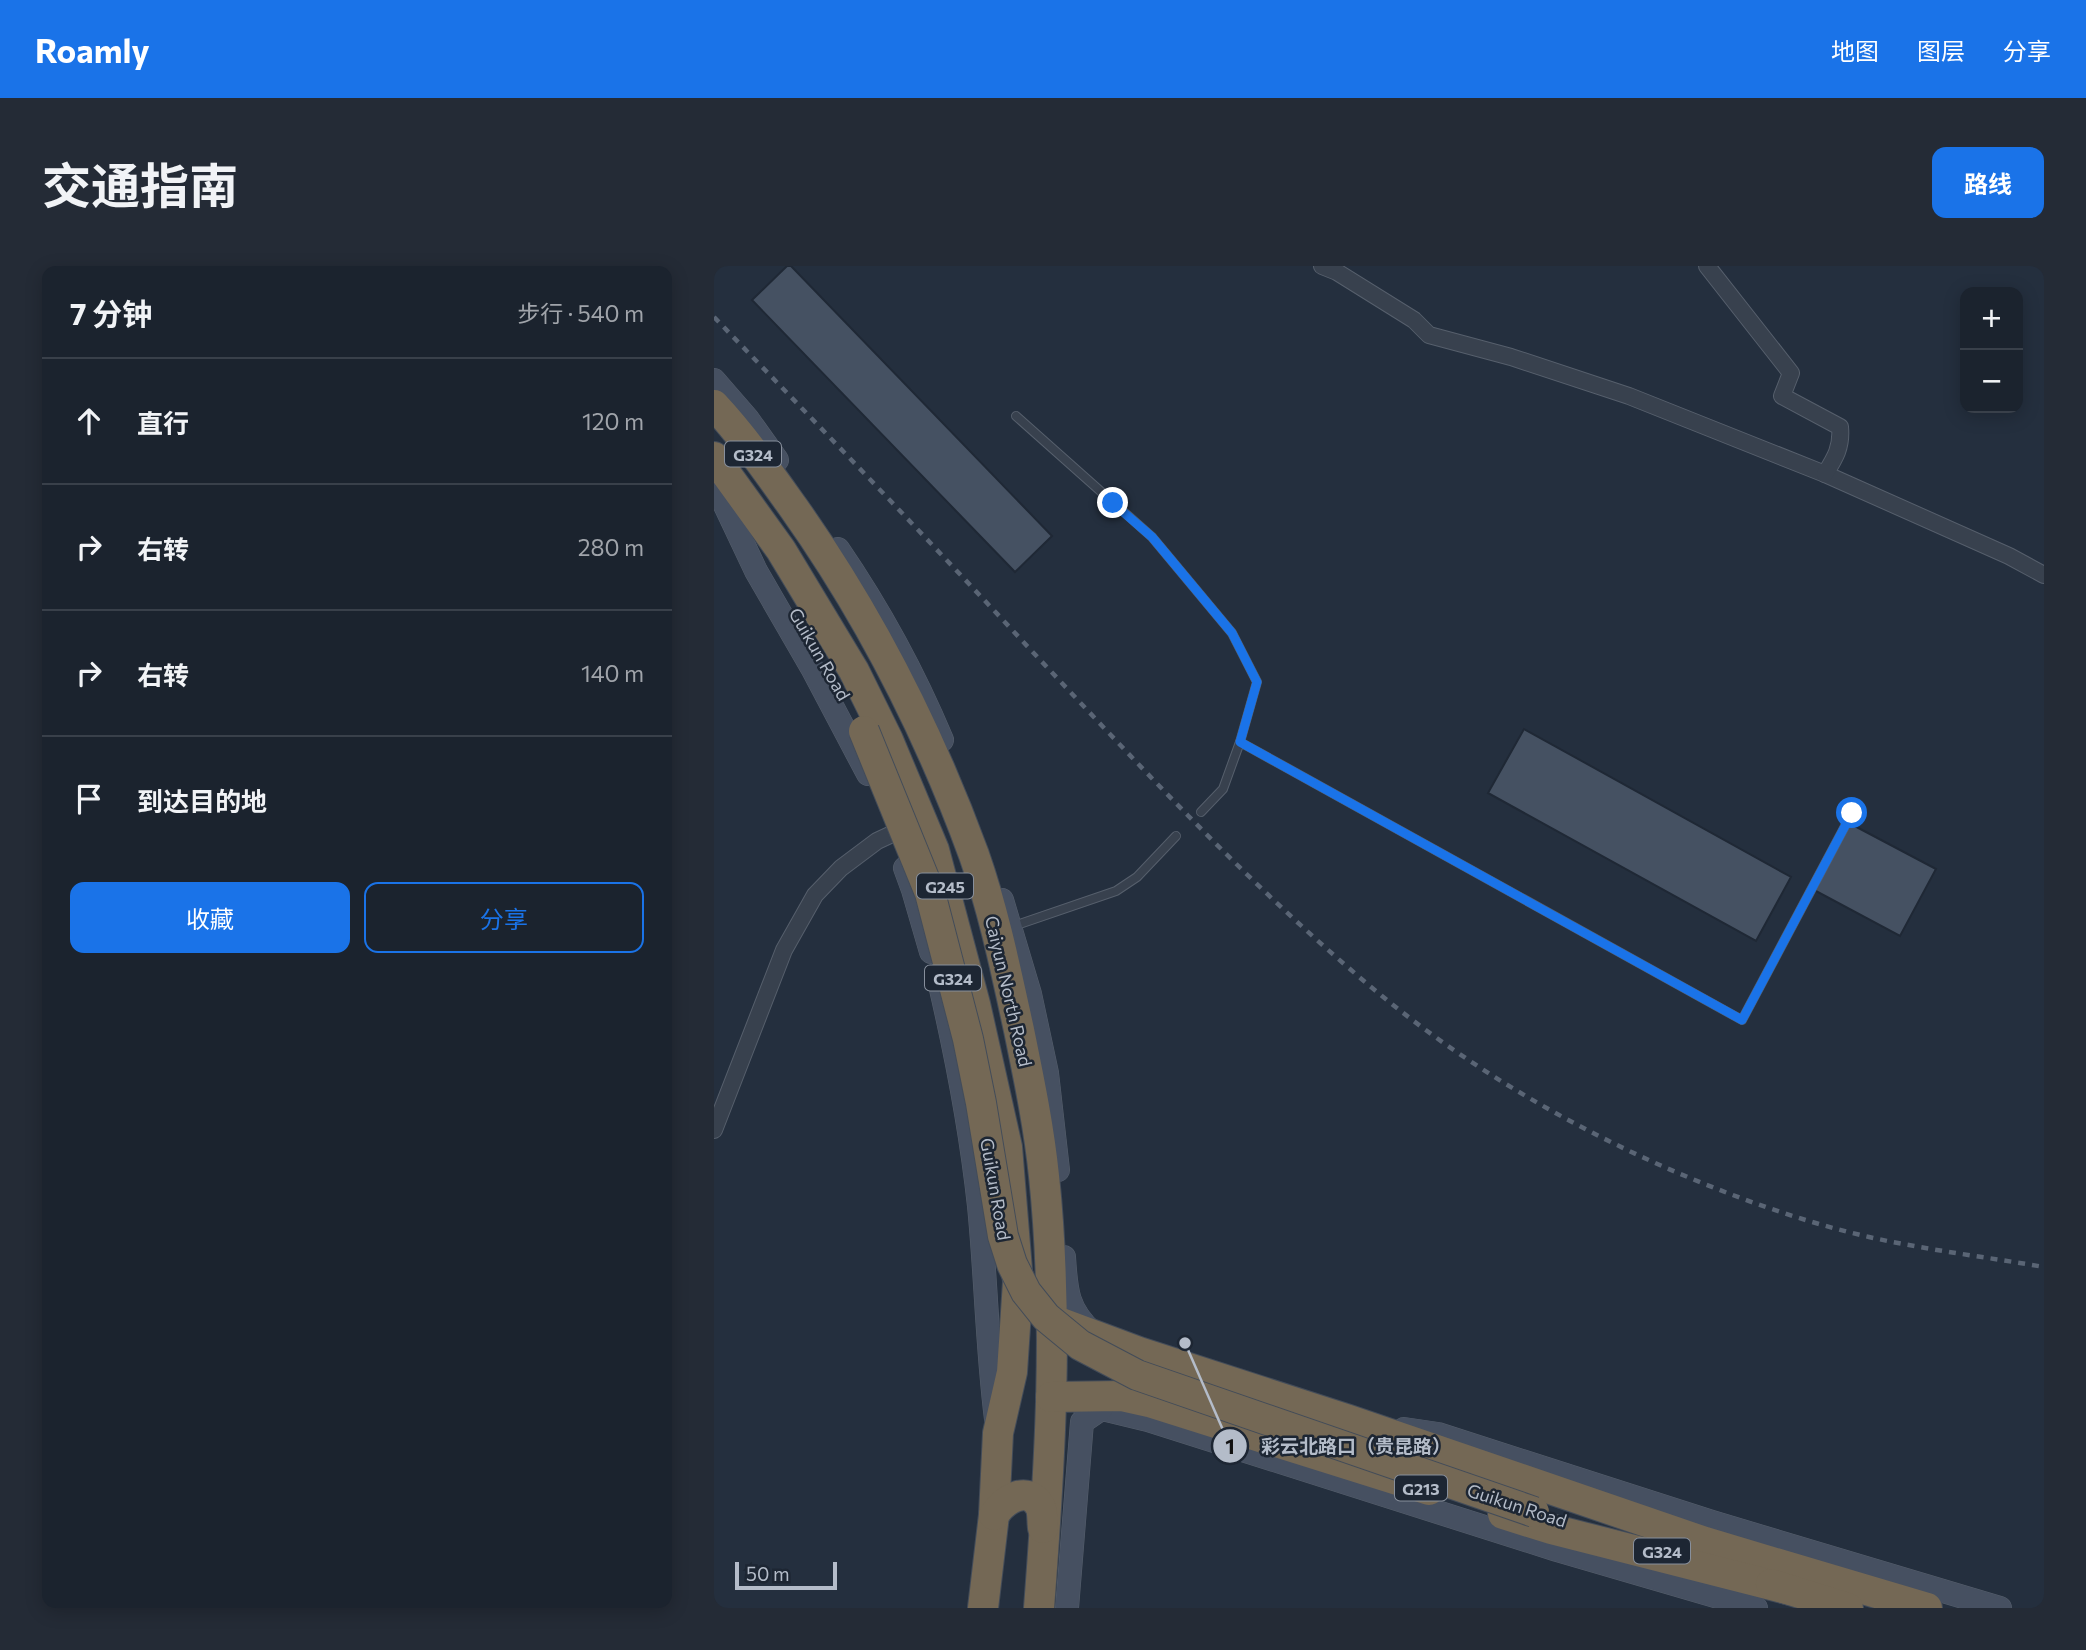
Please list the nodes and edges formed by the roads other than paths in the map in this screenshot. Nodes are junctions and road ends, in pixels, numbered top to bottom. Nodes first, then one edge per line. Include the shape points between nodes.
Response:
1 (1322, 266) edge
2 (1707, 266) edge
3 (714, 380) edge
4 (714, 405) edge
5 (1016, 416) dead end
6 (714, 457) edge
7 (1825, 474) junction
8 (727, 491) edge
9 (798, 503) junction
10 (2044, 575) edge
11 (852, 582) junction
12 (1240, 742) junction
13 (1201, 812) dead end
14 (1852, 813) dead end
15 (892, 834) junction
16 (1176, 836) dead end
17 (1010, 927) junction
18 (714, 1130) edge
19 (1066, 1288) junction
20 (1052, 1320) junction
21 (1097, 1336) junction
22 (1145, 1354) junction
23 (1051, 1397) junction
24 (1112, 1402) junction
25 (1349, 1420) junction
26 (998, 1433) junction
27 (995, 1515) junction
28 (1044, 1539) junction
29 (1791, 1590) junction
30 (1835, 1605) edge
31 (983, 1608) edge
32 (1039, 1608) edge
33 (1067, 1608) edge
34 (1756, 1608) edge
35 (1927, 1608) edge
36 (2000, 1608) edge

1 - 7 street via 1414,320 1430,335 1629,396
2 - 7 street via 1791,373 1782,396 1840,428 1842,442
3 - 9 street via 747,418
4 - 9 highway, Caiyun North Road / G324
5 - 12 lane via 1152,537 1232,633 1257,682
6 - 8 highway, Caiyun North Road / G324
7 - 10 street
8 - 15 street via 722,499 756,571 867,770
8 - 26 highway, Caiyun North Road / G245 via 781,550 854,671 934,850 955,921 1007,1147 1016,1242 1017,1322 1012,1372
8 - 29 highway, Guikun Road / G324, bridge via 864,731 930,893 981,1104 1003,1236 1026,1292 1046,1317 1080,1345 1137,1375 1534,1512
9 - 11 highway
9 - 11 highway, Caiyun North Road / G324 via 832,561
11 - 17 street via 872,599 927,705 976,821
11 - 20 highway, Caiyun North Road / G324 via 939,769 974,857 1001,946 1036,1112
12 - 13 lane via 1223,789
12 - 14 lane via 1742,1020
15 - 18 street via 841,868 815,895 784,950
15 - 26 street via 914,890 959,1076 979,1206 989,1368
16 - 17 lane via 1138,877 1116,891
17 - 19 street via 1047,1073
19 - 20 highway
19 - 21 street via 1074,1313
20 - 21 highway, Guikun Road / G213
20 - 23 highway, Caiyun North Road
21 - 22 highway, Guikun Road / G213
22 - 24 highway via 1125,1358 1116,1368
22 - 25 highway, Guikun Road / G213
23 - 24 highway, G213
23 - 28 highway, Caiyun North Road
24 - 29 highway, G213 via 1149,1402 1551,1529
24 - 33 street via 1082,1422
24 - 34 street via 1148,1420
25 - 35 highway, Guikun Road / G213 via 1705,1542
25 - 36 street via 1438,1434
26 - 27 highway, Caiyun North Road
27 - 28 highway via 1008,1498 1022,1495 1032,1499 1041,1507
27 - 31 highway, Caiyun North Road
28 - 32 highway, Caiyun North Road
29 - 30 highway, Guikun Road / G213

